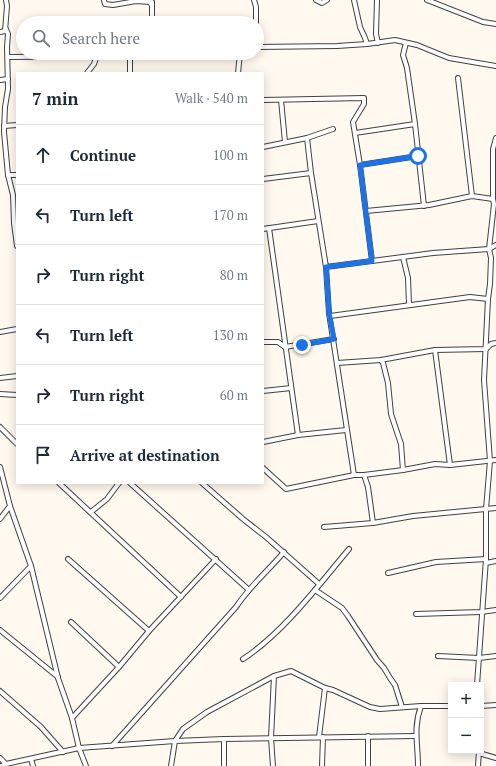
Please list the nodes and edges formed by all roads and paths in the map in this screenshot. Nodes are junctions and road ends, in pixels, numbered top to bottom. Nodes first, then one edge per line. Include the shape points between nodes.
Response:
1 (6, 0) edge
2 (104, 0) edge
3 (254, 0) edge
4 (316, 0) edge
5 (327, 0) edge
6 (354, 0) edge
7 (377, 0) edge
8 (426, 0) edge
9 (152, 2) edge
10 (152, 16) edge
11 (256, 16) edge
12 (496, 24) edge
13 (2, 32) edge
14 (378, 42) junction
15 (406, 43) junction
16 (366, 44) junction
17 (264, 47) edge
18 (8, 57) junction
19 (16, 57) edge
20 (95, 60) edge
21 (130, 60) edge
22 (239, 60) edge
23 (496, 66) edge
24 (88, 72) edge
25 (130, 72) edge
26 (238, 72) edge
27 (458, 78) dead end
28 (8, 79) junction
29 (0, 80) edge
30 (264, 100) edge
31 (281, 100) junction
32 (415, 124) junction
33 (16, 125) edge
34 (4, 126) junction
35 (333, 129) dead end
36 (355, 134) junction
37 (307, 138) junction
38 (496, 138) edge
39 (285, 142) junction
40 (264, 147) edge
41 (418, 156) junction
42 (360, 165) junction
43 (311, 173) junction
44 (8, 175) junction
45 (16, 175) edge
46 (264, 179) edge
47 (472, 196) junction
48 (494, 202) edge
49 (424, 206) junction
50 (366, 211) junction
51 (318, 221) junction
52 (269, 228) junction
53 (264, 229) edge
54 (16, 238) edge
55 (496, 245) edge
56 (489, 249) junction
57 (403, 257) junction
58 (372, 261) junction
59 (326, 267) junction
60 (488, 299) junction
61 (409, 305) junction
62 (330, 316) junction
63 (16, 329) edge
64 (0, 332) edge
65 (334, 339) junction
66 (264, 342) edge
67 (496, 343) edge
68 (285, 347) junction
69 (486, 349) junction
70 (435, 350) junction
71 (380, 360) junction
72 (337, 363) junction
73 (16, 376) edge
74 (0, 378) edge
75 (291, 388) junction
76 (264, 391) edge
77 (0, 394) edge
78 (16, 395) edge
79 (0, 427) edge
80 (346, 430) junction
81 (298, 435) junction
82 (264, 442) edge
83 (16, 443) edge
84 (496, 460) edge
85 (490, 461) junction
86 (450, 465) junction
87 (0, 467) edge
88 (264, 469) edge
89 (403, 470) junction
90 (354, 475) junction
91 (364, 475) junction
92 (60, 484) edge
93 (118, 484) edge
94 (131, 484) edge
95 (203, 484) edge
96 (10, 506) junction
97 (496, 508) edge
98 (486, 509) junction
99 (91, 512) junction
100 (0, 519) edge
101 (373, 523) junction
102 (324, 527) dead end
103 (349, 549) dead end
104 (284, 552) junction
105 (68, 559) dead end
106 (216, 559) junction
107 (486, 561) junction
108 (496, 561) edge
109 (31, 566) junction
110 (388, 573) dead end
111 (319, 584) junction
112 (249, 590) junction
113 (315, 590) junction
114 (181, 597) junction
115 (0, 598) edge
116 (496, 610) edge
117 (481, 612) junction
118 (416, 614) dead end
119 (71, 622) dead end
120 (0, 630) edge
121 (149, 631) junction
122 (438, 656) dead end
123 (496, 656) edge
124 (479, 658) junction
125 (243, 659) dead end
126 (119, 667) junction
127 (274, 676) junction
128 (58, 678) junction
129 (477, 682) edge
130 (325, 688) junction
131 (0, 691) edge
132 (496, 705) edge
133 (421, 706) junction
134 (448, 706) edge
135 (484, 706) edge
136 (402, 707) junction
137 (72, 718) junction
138 (368, 736) junction
139 (416, 736) junction
140 (321, 737) junction
141 (271, 738) junction
142 (224, 739) junction
143 (175, 741) junction
144 (112, 746) junction
145 (79, 748) junction
146 (63, 752) junction
147 (479, 754) edge
148 (484, 754) edge
149 (0, 758) edge
150 (496, 758) edge
151 (31, 759) junction
152 (6, 764) junction
153 (1, 766) edge
154 (32, 766) edge
155 (86, 766) edge
156 (171, 766) edge
157 (224, 766) edge
158 (273, 766) edge
159 (322, 766) edge
160 (368, 766) edge
161 (418, 766) edge
162 (478, 766) edge

1 - 13 street
2 - 9 street via 106,4 113,5 136,1
3 - 11 street
4 - 5 street via 322,3
6 - 16 street
7 - 14 street
8 - 12 street via 483,22
9 - 10 street
13 - 18 street via 6,29 8,34
14 - 15 street via 395,40
14 - 16 street
15 - 23 street via 449,58
15 - 32 street via 403,55
16 - 17 street
18 - 19 street
18 - 28 street
20 - 24 street
21 - 25 street
22 - 26 street
27 - 47 street
28 - 29 street
28 - 34 street
30 - 31 street
31 - 36 street via 364,98 364,104 353,122
31 - 39 street
32 - 36 street
32 - 41 street
33 - 34 street
34 - 44 street
35 - 37 street
36 - 42 street
37 - 39 street
37 - 43 street
38 - 48 street via 493,149
39 - 40 street
41 - 42 street
41 - 49 street
42 - 50 street
43 - 46 street
43 - 51 street
44 - 45 street
44 - 54 street via 13,195
47 - 48 street
47 - 49 street
48 - 56 street
49 - 50 street
50 - 58 street
51 - 52 street
51 - 59 street
52 - 53 street
52 - 68 street
55 - 56 street
56 - 57 street
56 - 60 street via 491,258
57 - 58 street
57 - 61 street via 408,278
58 - 59 street
59 - 62 street
60 - 61 street via 470,297
60 - 69 street
61 - 62 street
62 - 65 street
63 - 64 street
65 - 68 street
65 - 72 street
66 - 68 street via 278,342
67 - 69 street
68 - 75 street
69 - 70 street
69 - 85 street via 484,380
70 - 71 street
70 - 86 street
71 - 72 street
71 - 89 street via 388,383 391,414 401,444
72 - 80 street
73 - 74 street
75 - 76 street
75 - 81 street
77 - 78 street
79 - 83 street
80 - 81 street
80 - 90 street
81 - 82 street
84 - 85 street
85 - 86 street
85 - 98 street
86 - 89 street via 436,464
87 - 96 street
88 - 90 street via 286,489
89 - 91 street
90 - 91 street
91 - 101 street
92 - 99 street
93 - 99 street via 107,499
94 - 106 street
95 - 104 street
96 - 100 street
96 - 109 street
97 - 98 street
98 - 101 street via 413,516
98 - 107 street
99 - 114 street
101 - 102 street
103 - 111 street
104 - 111 street
104 - 112 street
105 - 121 street
106 - 112 street
106 - 114 street
107 - 108 street
107 - 110 street via 436,562
107 - 117 street
109 - 115 street
109 - 128 street
111 - 113 street
112 - 144 street
113 - 125 street via 263,645
113 - 136 street via 345,612 395,685
114 - 121 street
116 - 117 street
117 - 118 street
117 - 124 street
119 - 126 street
120 - 128 street
121 - 126 street
122 - 124 street
123 - 124 street
124 - 129 street
126 - 137 street
127 - 130 street via 291,671
127 - 141 street
127 - 143 street via 207,712 184,729
128 - 137 street
130 - 136 street via 370,707
130 - 140 street
131 - 146 street via 41,727
132 - 135 street
133 - 134 street
133 - 136 street
133 - 139 street
137 - 145 street
138 - 139 street
138 - 140 street
138 - 160 street
139 - 161 street
140 - 141 street
140 - 159 street
141 - 142 street
141 - 158 street
142 - 143 street
142 - 157 street
143 - 144 street
143 - 156 street
144 - 145 street
145 - 146 street
145 - 155 street
146 - 151 street
147 - 162 street
148 - 150 street
149 - 152 street
151 - 152 street
151 - 154 street
152 - 153 street

